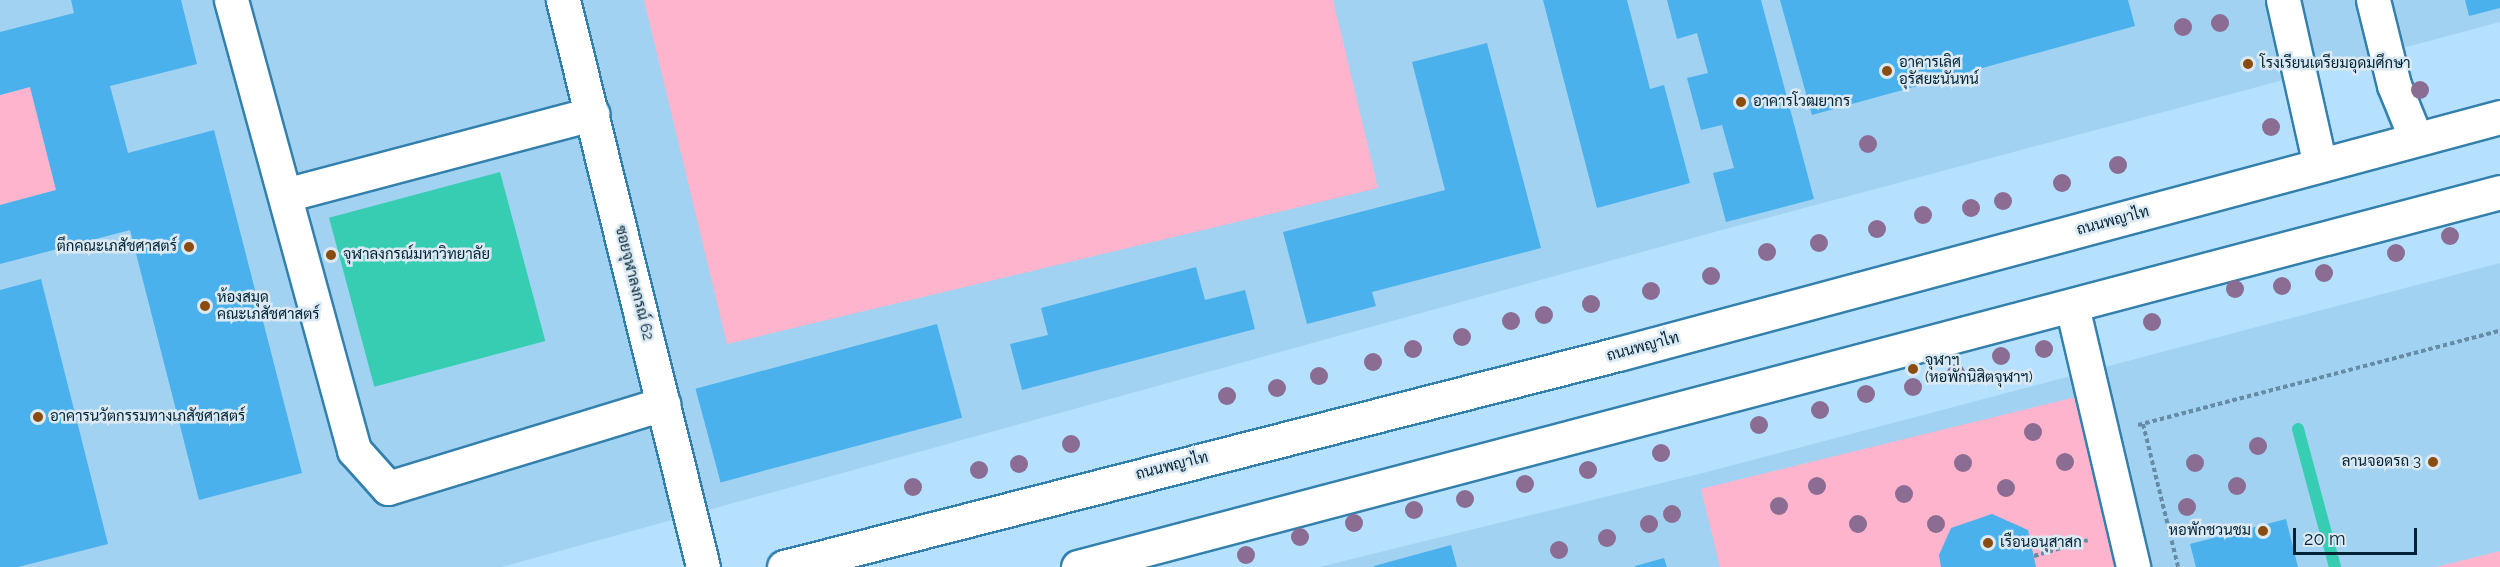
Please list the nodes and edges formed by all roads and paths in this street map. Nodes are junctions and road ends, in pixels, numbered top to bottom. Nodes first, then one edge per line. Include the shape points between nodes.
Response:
1 (231, 0) edge
2 (563, 0) edge
3 (2283, 0) edge
4 (2373, 0) edge
5 (592, 114) junction
6 (2500, 117) edge
7 (2416, 140) junction
8 (2320, 165) junction
9 (2500, 192) edge
10 (285, 195) junction
11 (2072, 306) junction
12 (2500, 331) edge
13 (663, 404) junction
14 (2143, 424) junction
15 (2101, 436) junction
16 (703, 567) edge
17 (784, 567) edge
18 (1078, 567) edge
19 (2133, 567) edge
20 (2178, 567) edge

1 - 10 main road
2 - 5 main road, ซอยจุฬาลงกรณ์ 62
3 - 8 main road
4 - 7 main road via 2394,85
5 - 10 main road
5 - 13 main road, ซอยจุฬาลงกรณ์ 62 via 660,352
6 - 7 main road, ถนนพญาไท
7 - 8 main road, ถนนพญาไท
8 - 17 main road, ถนนพญาไท via 1618,354
9 - 11 main road
10 - 13 main road via 354,450 388,488
11 - 15 main road
11 - 18 main road
12 - 14 path
13 - 16 main road, ซอยจุฬาลงกรณ์ 62
14 - 15 path
14 - 20 path
15 - 19 main road

